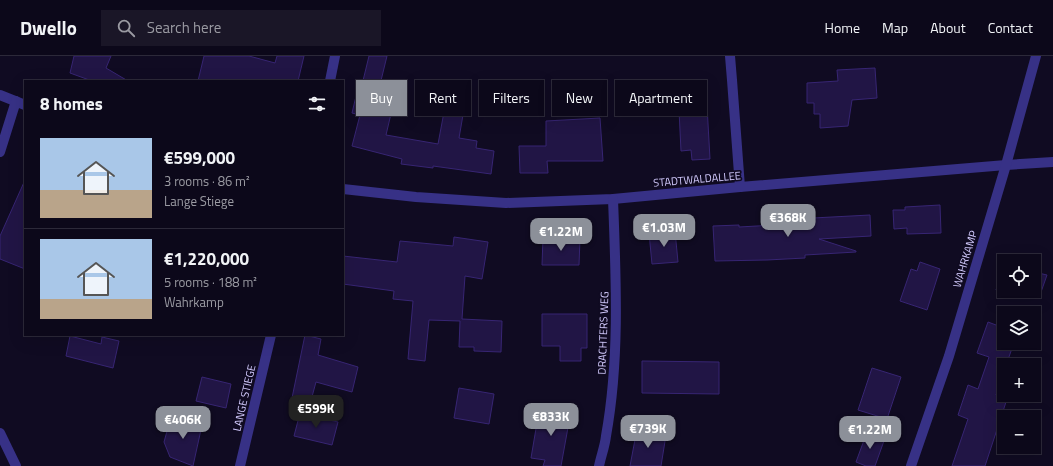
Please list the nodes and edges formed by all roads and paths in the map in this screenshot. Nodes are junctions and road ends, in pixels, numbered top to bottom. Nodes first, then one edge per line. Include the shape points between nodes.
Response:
1 (335, 56) edge
2 (730, 56) edge
3 (1036, 56) edge
4 (330, 80) edge
5 (0, 95) edge
6 (21, 103) edge
7 (0, 152) edge
8 (1053, 162) edge
9 (1006, 164) junction
10 (740, 188) junction
11 (344, 189) edge
12 (614, 199) junction
13 (271, 336) edge
14 (0, 433) edge
15 (16, 466) edge
16 (240, 466) edge
17 (599, 466) edge
18 (911, 466) edge

1 - 4 street
2 - 10 street
3 - 9 street, WAHRKAMP
5 - 6 street
6 - 7 street
8 - 9 street, STADTWALDALLEE
9 - 10 street, STADTWALDALLEE
9 - 18 street, WAHRKAMP via 949,356
10 - 12 street, STADTWALDALLEE
11 - 12 street, STADTWALDALLEE via 506,203
12 - 17 street, DRACHTERS WEG via 617,294 614,380
13 - 16 street, LANGE STIEGE
14 - 15 street

